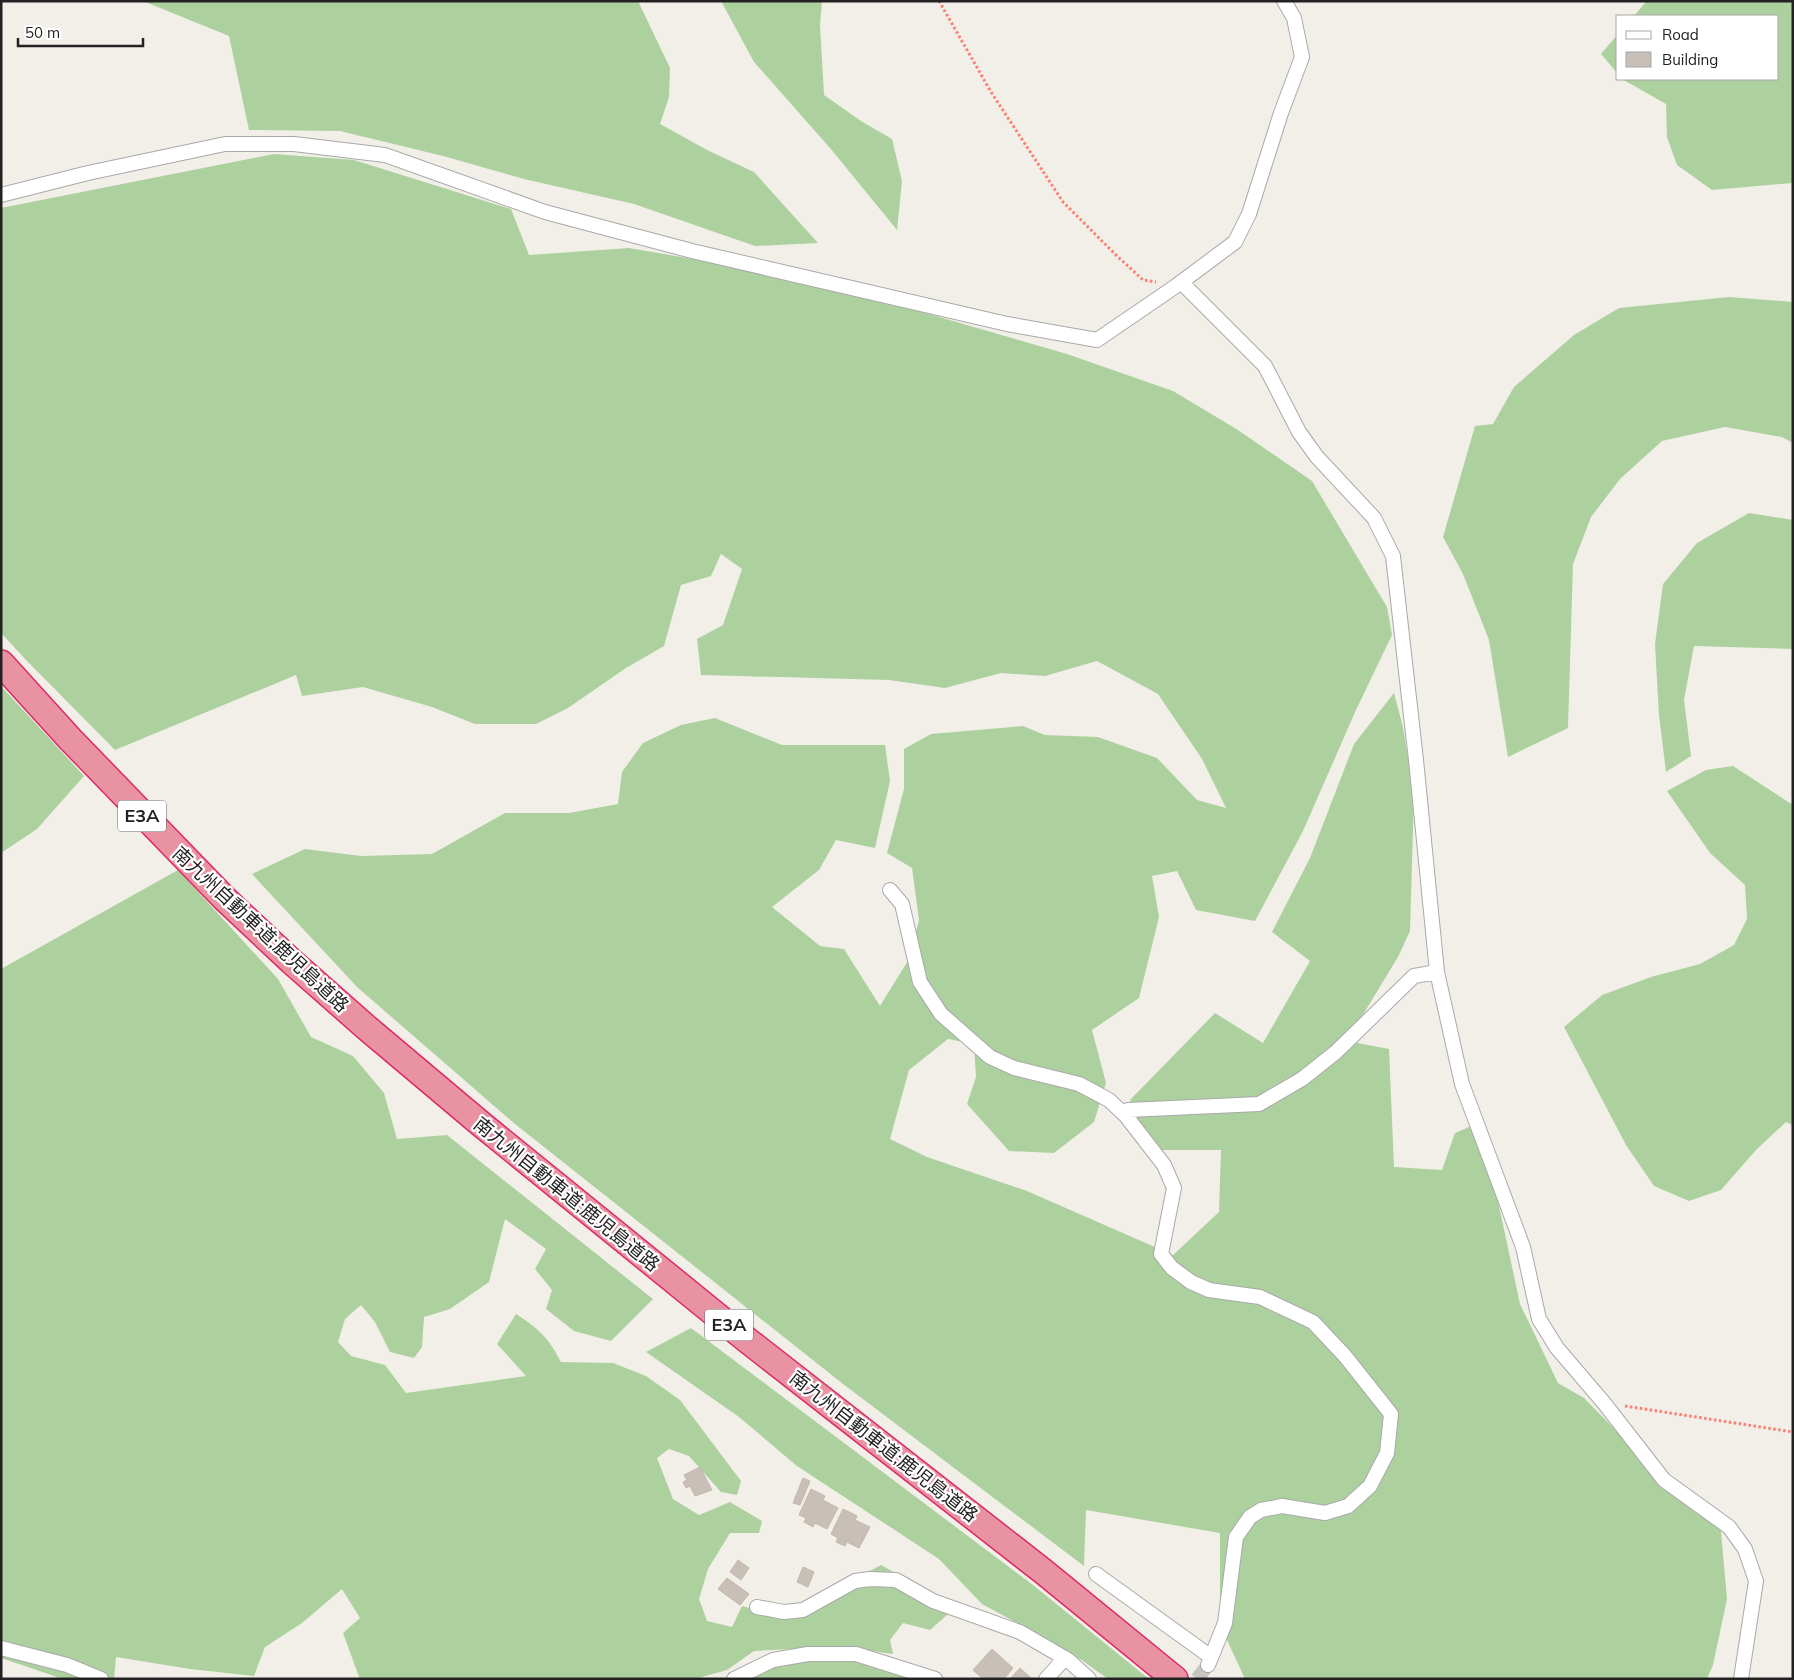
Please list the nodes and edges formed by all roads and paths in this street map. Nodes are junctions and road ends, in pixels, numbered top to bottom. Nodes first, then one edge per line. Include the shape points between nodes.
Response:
1 (939, 1) edge
2 (1284, 1) edge
3 (1, 195) edge
4 (1178, 284) junction
5 (1, 663) edge
6 (890, 890) dead end
7 (1437, 972) junction
8 (1126, 1116) junction
9 (1604, 1403) junction
10 (1793, 1432) edge
11 (1096, 1574) dead end
12 (756, 1607) dead end
13 (1, 1648) edge
14 (1065, 1658) junction
15 (101, 1679) edge
16 (734, 1679) edge
17 (935, 1679) edge
18 (1046, 1679) edge
19 (1088, 1679) edge
20 (1175, 1679) edge
21 (1741, 1679) edge

1 - 4 path via 991,92 1063,202 1143,280
2 - 4 street via 1294,18 1302,57 1249,214 1235,242
3 - 4 street via 225,144 294,144 385,155 545,212 692,251 988,320 1097,340
4 - 7 street via 1265,366 1299,432 1317,457 1374,518 1393,556
5 - 20 highway, 南九州自動車道;鹿児島道路 / E3A via 152,826 290,961 481,1124
6 - 8 street via 902,904 920,982 941,1014 990,1057 1014,1068 1079,1084 1109,1100
7 - 8 street via 1414,976 1336,1052 1302,1079 1259,1104 1128,1110
7 - 9 street via 1462,1084 1523,1247 1539,1318 1557,1348
8 - 11 street via 1164,1165 1174,1188 1161,1254 1172,1268 1208,1290 1260,1297 1313,1322 1391,1414 1387,1453 1370,1486 1348,1506 1325,1513 1282,1506 1261,1510 1250,1518 1236,1537 1225,1623 1210,1661
9 - 10 path
9 - 21 street via 1664,1480 1729,1527 1745,1548 1756,1581
12 - 14 street via 784,1612 803,1610 855,1581 896,1580 933,1601 1020,1632
13 - 15 street via 67,1665
14 - 18 street
14 - 19 street
16 - 17 street via 773,1660 808,1654 856,1654

